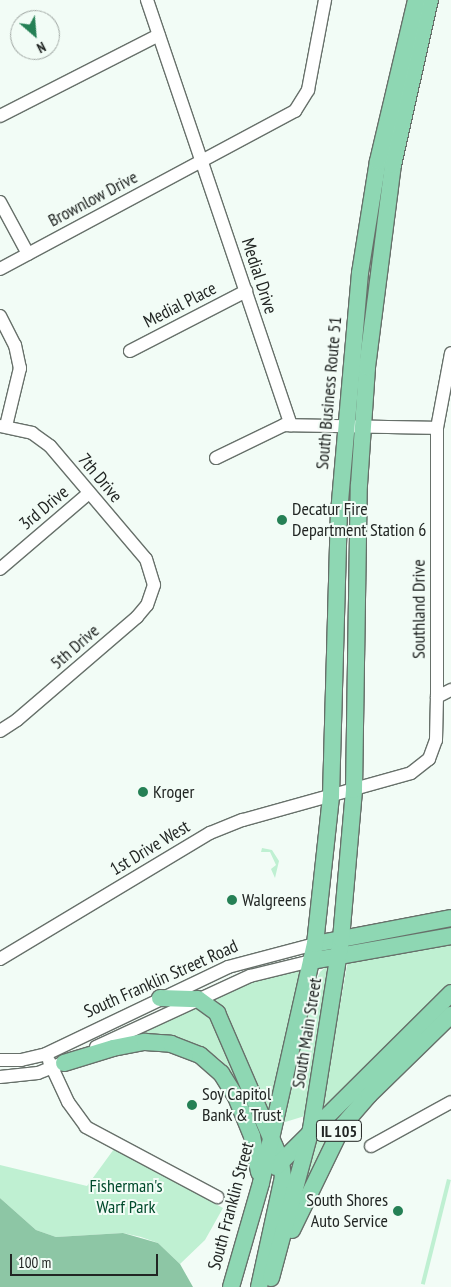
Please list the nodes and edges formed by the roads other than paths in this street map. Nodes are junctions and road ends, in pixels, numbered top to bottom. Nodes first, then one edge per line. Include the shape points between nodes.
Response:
1 (147, 0) edge
2 (325, 0) edge
3 (416, 0) edge
4 (430, 0) edge
5 (159, 34) junction
6 (0, 116) edge
7 (203, 161) junction
8 (0, 202) edge
9 (28, 254) junction
10 (0, 269) edge
11 (246, 291) junction
12 (0, 316) edge
13 (130, 351) dead end
14 (451, 353) edge
15 (290, 424) junction
16 (3, 426) edge
17 (344, 426) junction
18 (362, 427) junction
19 (437, 428) junction
20 (216, 458) dead end
21 (89, 493) junction
22 (0, 569) edge
23 (153, 578) joint
24 (451, 690) edge
25 (437, 697) junction
26 (0, 730) edge
27 (354, 790) junction
28 (331, 796) junction
29 (451, 918) edge
30 (451, 936) edge
31 (341, 939) junction
32 (316, 944) junction
33 (339, 956) junction
34 (0, 959) edge
35 (311, 961) junction
36 (451, 993) edge
37 (160, 998) junction
38 (198, 999) junction
39 (451, 1015) edge
40 (46, 1054) junction
41 (0, 1060) edge
42 (58, 1066) junction
43 (0, 1077) edge
44 (451, 1102) edge
45 (311, 1129) junction
46 (270, 1136) junction
47 (371, 1146) dead end
48 (281, 1161) junction
49 (261, 1183) junction
50 (217, 1197) dead end
51 (266, 1284) edge
52 (231, 1287) edge

1 - 5 street, Medial Drive
2 - 7 street, Brownlow Drive via 308,90 299,107
3 - 17 main road, South Business Route 51 via 369,203
4 - 18 main road, South Business Route 51 via 393,165
5 - 6 street
5 - 7 street, Medial Drive
7 - 9 street, Brownlow Drive
7 - 11 street, Medial Drive
8 - 9 street
9 - 10 street, Brownlow Drive
11 - 13 street, Medial Place
11 - 15 street, Medial Drive
12 - 16 street via 15,345 20,368
14 - 19 street, Southland Drive
15 - 17 street
15 - 20 street via 273,428
16 - 21 street, 7th Drive via 32,433 45,441
17 - 18 street
17 - 28 main road, South Business Route 51
18 - 19 street
18 - 27 main road, South Business Route 51
19 - 25 street, Southland Drive
21 - 22 street, 3rd Drive
21 - 23 street, 7th Drive via 146,559
23 - 26 street, 5th Drive via 151,598 138,617 17,720
24 - 25 street
25 - 27 street, Southland Drive via 436,740 424,764 411,773
27 - 28 street, Southland Drive
27 - 31 main road, South Main Street
28 - 32 main road, South Main Street
28 - 34 street, 1st Drive West via 243,820 210,833
29 - 31 main road, South Franklin Street Road
30 - 33 main road
31 - 32 main road, South Franklin Street Road
31 - 33 main road, South Main Street
32 - 35 main road, South Main Street
32 - 37 street, South Franklin Street Road via 228,967
33 - 35 main road
33 - 45 main road, South Main Street
35 - 38 street, South Franklin Street Road via 250,976
35 - 46 main road, South Main Street
36 - 45 main road, IL 105
37 - 38 main road
37 - 40 street, South Franklin Street Road
38 - 42 street, South Franklin Street Road
38 - 46 main road via 212,1007 222,1021
39 - 51 main road, IL 105 via 343,1125
40 - 41 street, South Franklin Street Road via 21,1060
40 - 42 street
42 - 43 street, South Franklin Street Road via 25,1076
42 - 49 main road via 113,1048 145,1042 170,1044 200,1055 221,1073 236,1097 252,1136
42 - 50 street via 74,1113 86,1127
44 - 47 street
45 - 48 main road, IL 105
45 - 51 main road, South Main Street
46 - 48 main road
46 - 49 main road, South Franklin Street
48 - 49 main road, IL 105
48 - 51 main road via 284,1177
49 - 52 main road, South Franklin Street / IL 105

